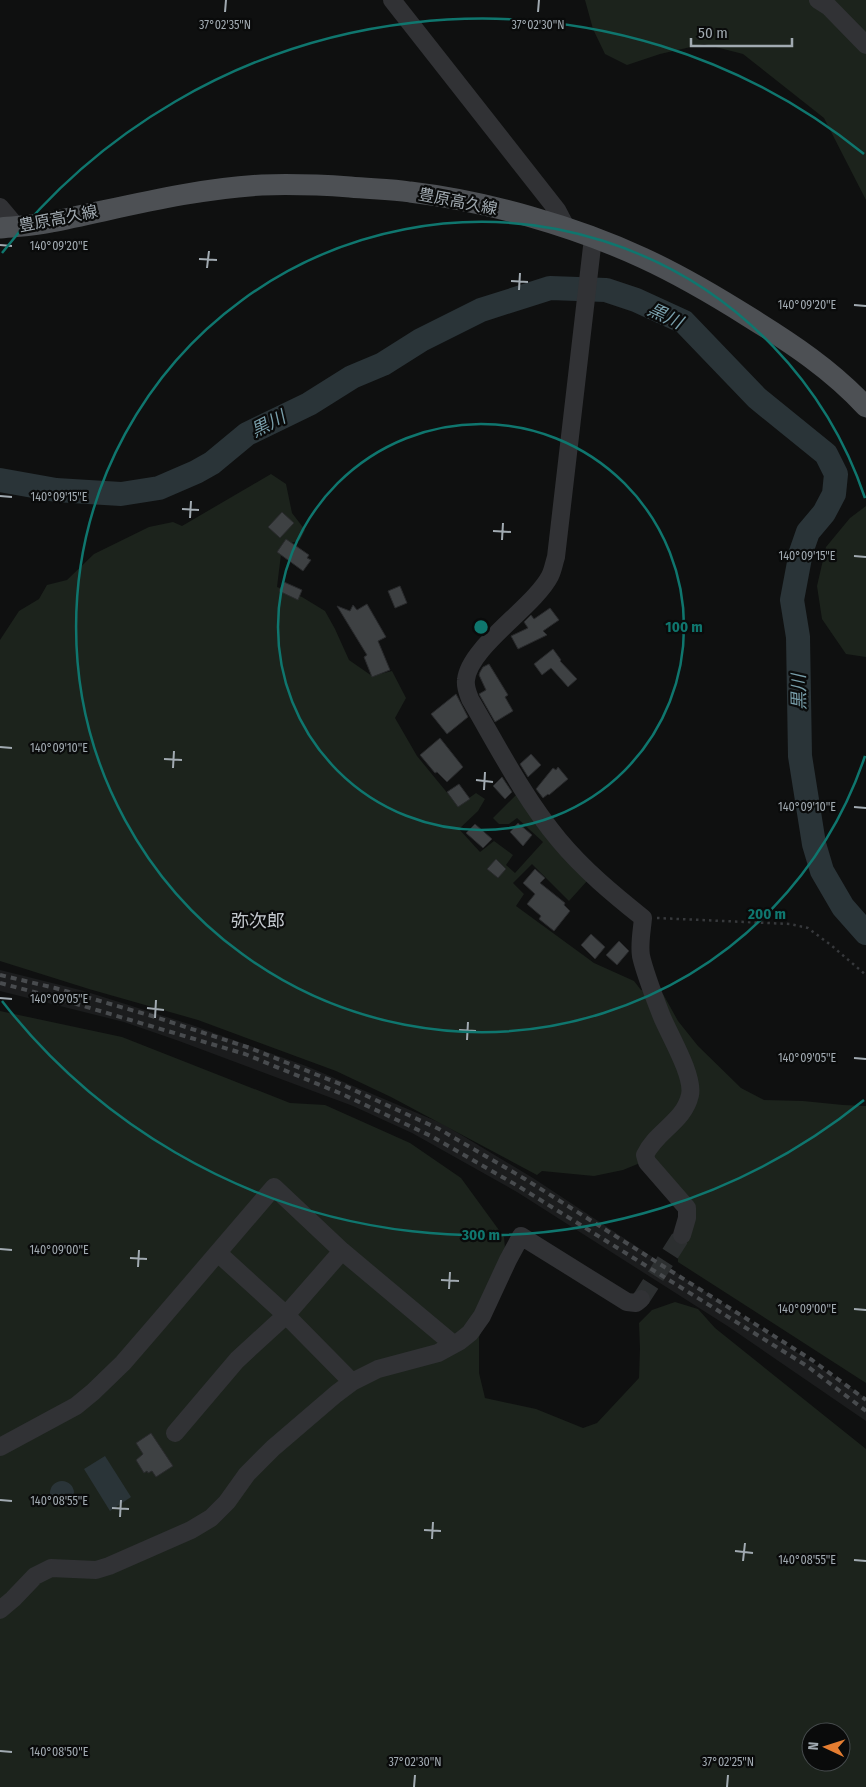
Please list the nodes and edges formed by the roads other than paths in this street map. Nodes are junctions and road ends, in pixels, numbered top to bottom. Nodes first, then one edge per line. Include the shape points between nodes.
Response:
1 (392, 0) edge
2 (818, 0) edge
3 (866, 46) edge
4 (0, 207) edge
5 (8, 227) edge
6 (567, 230) junction
7 (593, 238) junction
8 (866, 408) edge
9 (682, 1235) tunnel mouth
10 (342, 1251) junction
11 (218, 1254) junction
12 (641, 1299) dead end
13 (286, 1315) junction
14 (453, 1344) junction
15 (352, 1382) junction
16 (175, 1433) dead end
17 (0, 1447) edge
18 (0, 1610) edge

1 - 6 street via 557,210
2 - 3 street via 829,7
4 - 5 street
5 - 6 main road, 豊原高久線 via 49,223 194,192 263,185 410,192 516,213
6 - 7 main road, 豊原高久線
7 - 8 main road, 豊原高久線 via 686,280 796,346 828,371
7 - 9 street via 556,557 540,590 472,662 466,688 534,807 559,840 580,864 643,918 641,957 690,1082 690,1094 681,1116 650,1144 645,1155 647,1162 687,1208
10 - 11 street via 274,1187
10 - 13 street
10 - 14 street
11 - 13 street
11 - 17 street via 93,1392 76,1406
12 - 14 street via 636,1303 627,1302 521,1236 482,1316 470,1333
13 - 15 street
13 - 16 street via 237,1360
14 - 15 street via 438,1353 378,1369
15 - 18 street via 273,1448 211,1518 191,1530 96,1570 51,1568 35,1576

